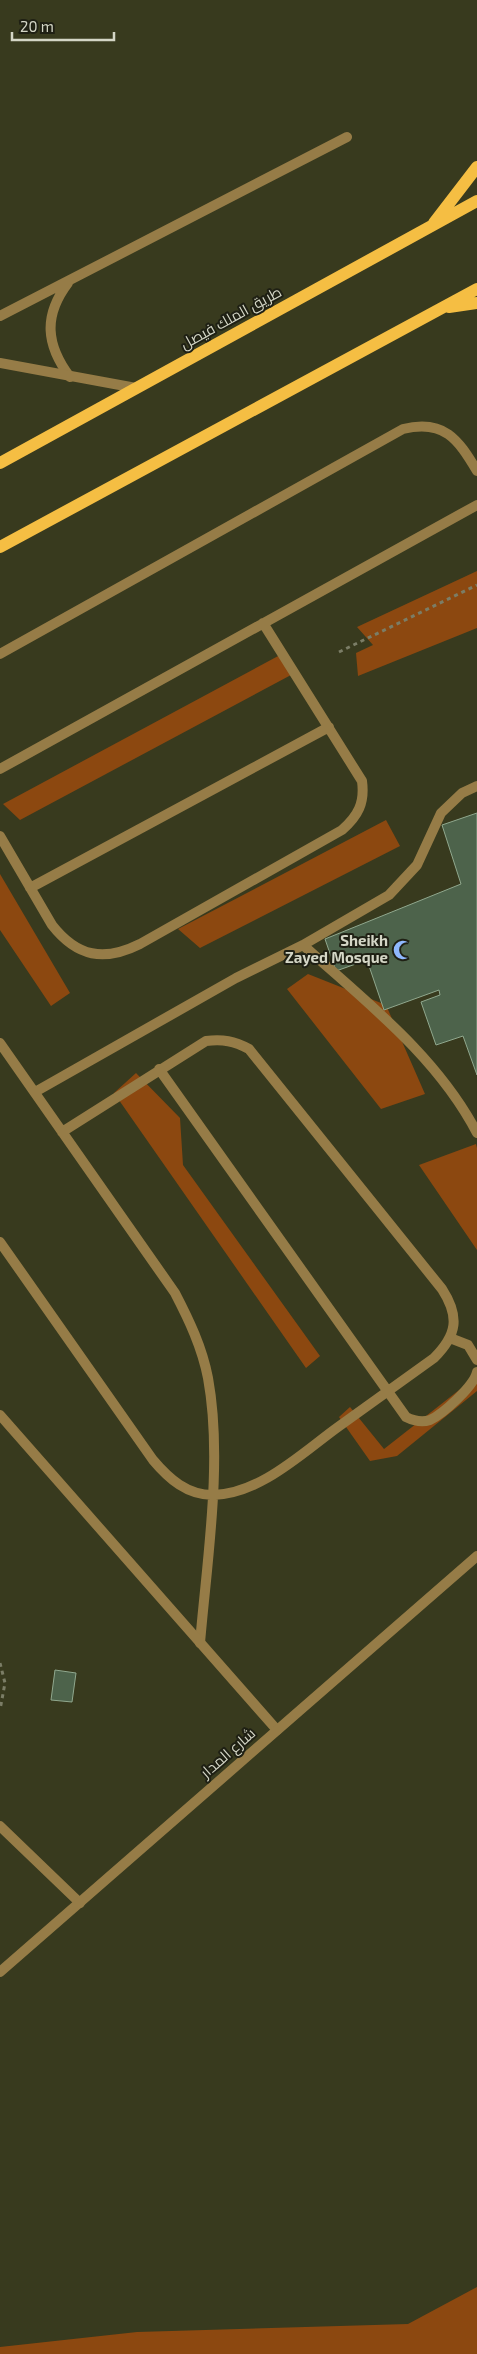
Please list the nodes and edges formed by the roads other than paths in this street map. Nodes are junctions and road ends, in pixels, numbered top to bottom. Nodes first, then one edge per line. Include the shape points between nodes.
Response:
1 (347, 137) dead end
2 (477, 167) edge
3 (477, 201) edge
4 (430, 227) junction
5 (71, 280) junction
6 (477, 289) edge
7 (477, 304) edge
8 (442, 308) junction
9 (0, 316) edge
10 (0, 363) edge
11 (70, 377) junction
12 (136, 388) junction
13 (0, 462) edge
14 (477, 471) edge
15 (477, 505) edge
16 (0, 547) edge
17 (263, 623) junction
18 (0, 654) edge
19 (329, 727) junction
20 (0, 769) edge
21 (477, 786) edge
22 (0, 836) edge
23 (30, 888) junction
24 (303, 944) junction
25 (0, 1042) edge
26 (159, 1069) junction
27 (35, 1092) junction
28 (62, 1132) junction
29 (477, 1133) edge
30 (0, 1242) edge
31 (450, 1338) junction
32 (477, 1360) edge
33 (477, 1372) edge
34 (387, 1391) junction
35 (0, 1415) edge
36 (213, 1495) junction
37 (477, 1556) edge
38 (200, 1643) junction
39 (277, 1730) junction
40 (0, 1826) edge
41 (80, 1903) junction
42 (0, 1972) edge

1 - 5 street
2 - 4 main road
3 - 4 main road, طريق الملك فيصل
4 - 12 main road, طريق الملك فيصل
5 - 9 street
5 - 11 street via 52,311 50,329 52,347
6 - 8 main road
7 - 8 main road
8 - 16 main road
10 - 11 street
11 - 12 street
12 - 13 main road, طريق الملك فيصل
14 - 18 street via 462,446 442,430 429,426 403,429
15 - 17 street
17 - 19 street
17 - 20 street
19 - 23 street
19 - 23 street via 362,781 362,803 349,824 140,944 109,955 92,954 76,948 52,925
21 - 24 street via 451,801 441,813 417,865 389,895
22 - 23 street
24 - 27 street via 236,978
24 - 29 street via 423,1055
25 - 27 street
26 - 28 street
26 - 31 street via 206,1041 220,1039 249,1049 442,1289 453,1312
26 - 34 street
27 - 28 street
28 - 36 street via 175,1293 189,1319 208,1376 212,1406
30 - 36 street via 162,1471 185,1489
31 - 32 street via 468,1345
31 - 34 street via 434,1358
33 - 34 street via 470,1387 430,1420 422,1422 406,1417
34 - 36 street via 271,1475 253,1484
35 - 38 street
36 - 38 street
37 - 39 street, شارع المدار
38 - 39 street
39 - 41 street, شارع المدار
40 - 41 street
41 - 42 street, شارع المدار

